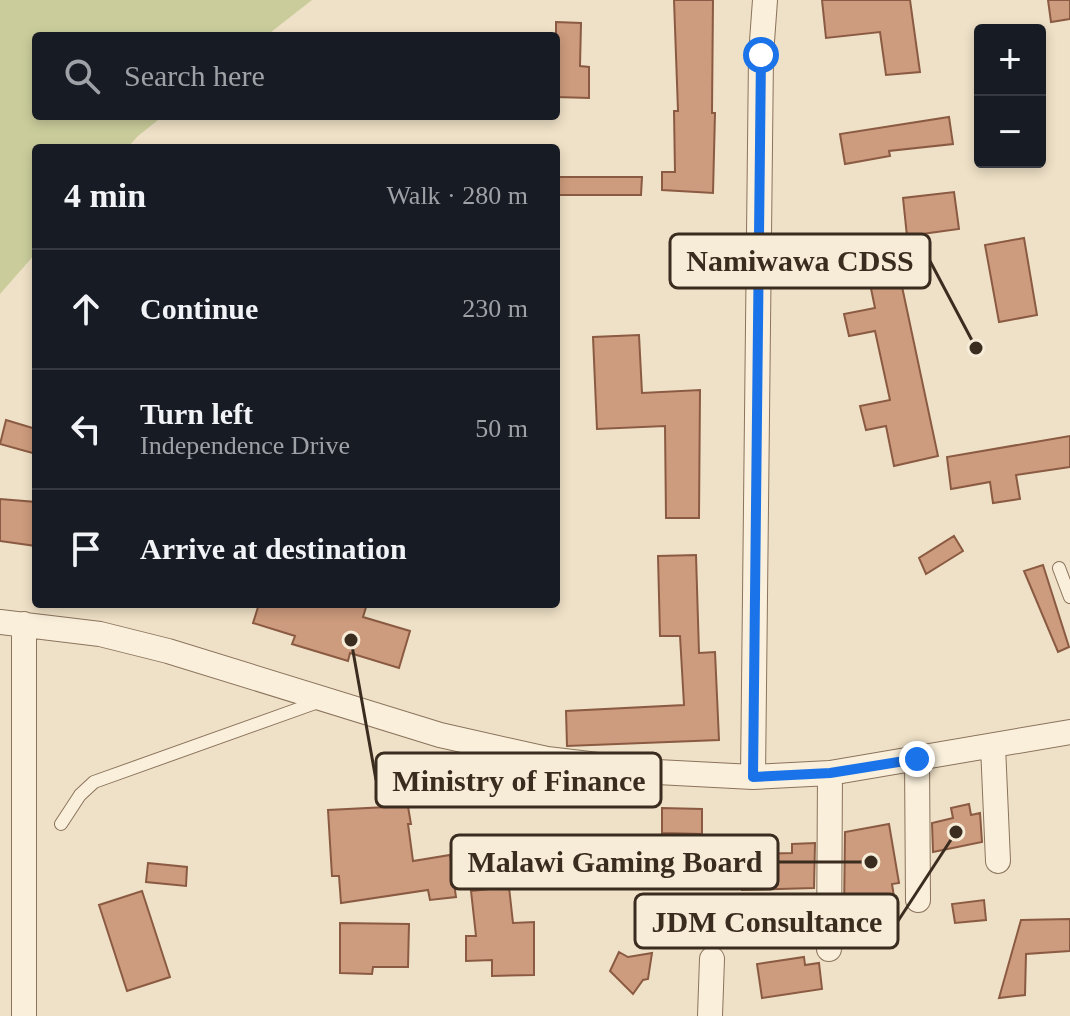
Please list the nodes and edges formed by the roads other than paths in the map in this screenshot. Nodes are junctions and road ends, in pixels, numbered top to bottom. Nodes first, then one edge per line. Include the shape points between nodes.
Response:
1 (765, 0) edge
2 (1059, 568) dead end
3 (1070, 597) edge
4 (12, 623) edge
5 (321, 701) junction
6 (1070, 732) edge
7 (993, 746) junction
8 (917, 759) junction
9 (830, 773) junction
10 (753, 777) junction
11 (61, 824) dead end
12 (998, 861) dead end
13 (918, 900) dead end
14 (829, 949) dead end
15 (712, 959) dead end
16 (24, 1016) edge
17 (710, 1016) edge

1 - 10 street
2 - 3 lane
4 - 5 street via 100,634 168,651
4 - 16 street
5 - 10 street via 547,759
5 - 11 lane via 94,782
6 - 7 street
7 - 8 street
7 - 12 street
8 - 9 street
8 - 13 street
9 - 10 street
9 - 14 street
15 - 17 street

